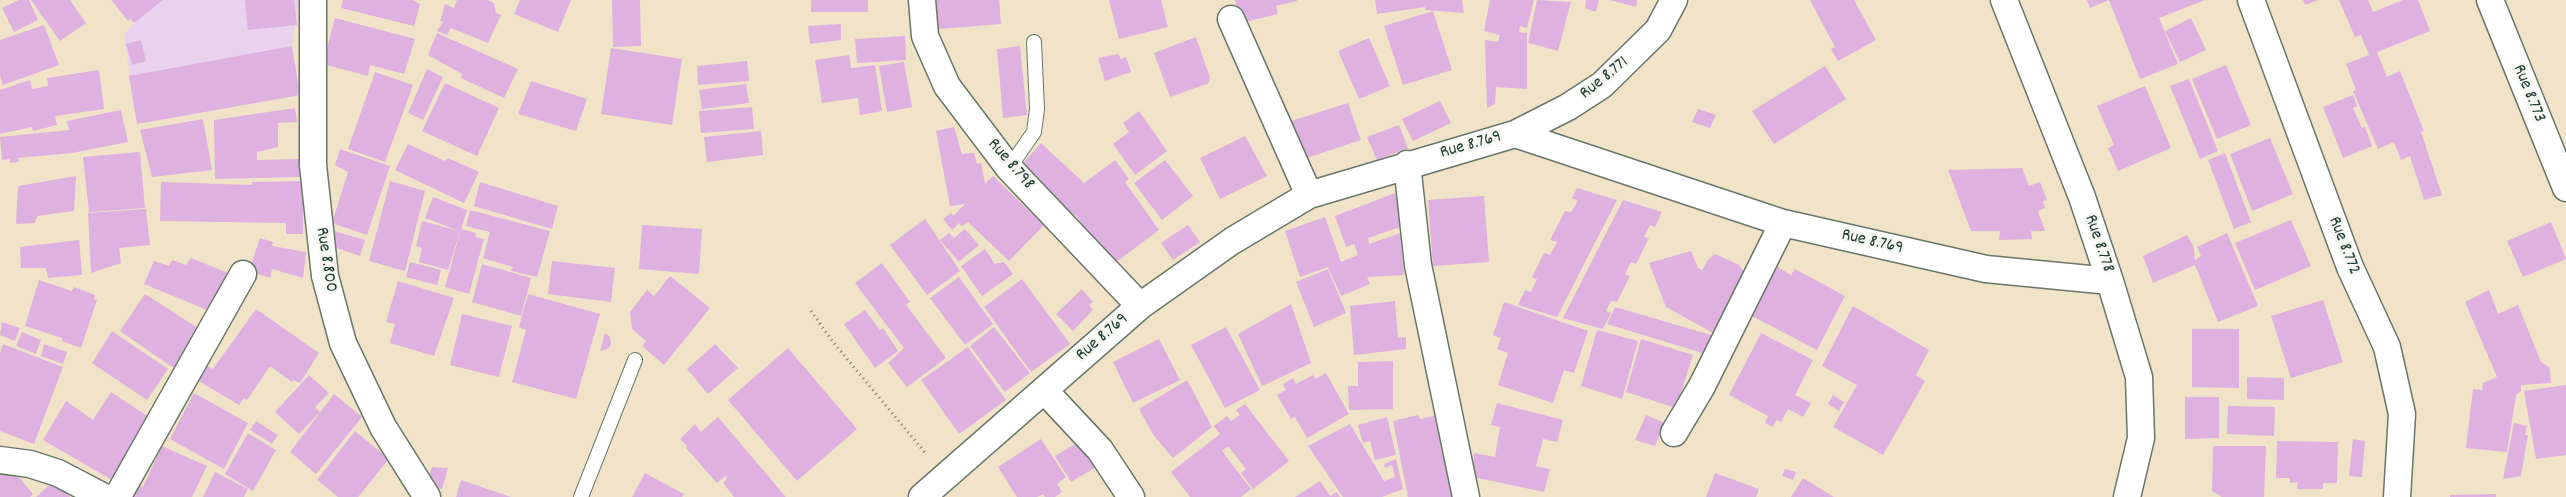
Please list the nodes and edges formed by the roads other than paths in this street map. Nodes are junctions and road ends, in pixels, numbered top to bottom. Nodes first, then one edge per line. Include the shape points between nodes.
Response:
1 (313, 0) edge
2 (922, 0) edge
3 (1674, 0) edge
4 (2004, 0) edge
5 (2250, 0) edge
6 (2490, 0) edge
7 (1231, 19) dead end
8 (1034, 42) dead end
9 (1515, 134) junction
10 (1407, 164) junction
11 (1009, 168) junction
12 (2566, 188) edge
13 (1309, 195) junction
14 (1783, 223) junction
15 (243, 274) dead end
16 (2110, 281) junction
17 (1140, 306) junction
18 (635, 360) dead end
19 (1044, 390) junction
20 (1674, 433) dead end
21 (0, 460) edge
22 (104, 497) edge
23 (114, 497) edge
24 (428, 497) edge
25 (581, 497) edge
26 (922, 497) edge
27 (1131, 497) edge
28 (1466, 497) edge
29 (2127, 497) edge
30 (2397, 497) edge

1 - 24 street, Rue 8.800 via 313,164 325,276 343,343 383,427
2 - 11 street, Rue 8.798 via 925,36 947,86
3 - 9 street, Rue 8.771 via 1658,30 1602,85
4 - 16 street, Rue 8.778 via 2082,197
5 - 30 street, Rue 8.772 via 2350,267 2387,347 2402,414
6 - 12 street, Rue 8.773
7 - 13 street
8 - 11 lane via 1037,109 1034,132
9 - 10 street, Rue 8.769
9 - 14 street, Rue 8.769
10 - 13 street, Rue 8.769
10 - 28 street via 1418,266
11 - 17 street, Rue 8.798
13 - 17 street, Rue 8.769 via 1232,241
14 - 16 street, Rue 8.769 via 1986,268
14 - 20 street via 1702,386
15 - 23 street via 119,494
16 - 29 street, Rue 8.778 via 2139,377 2141,438
17 - 19 street, Rue 8.769
18 - 25 lane
19 - 26 street, Rue 8.769
19 - 27 street via 1100,450
21 - 22 street via 30,464 58,473

